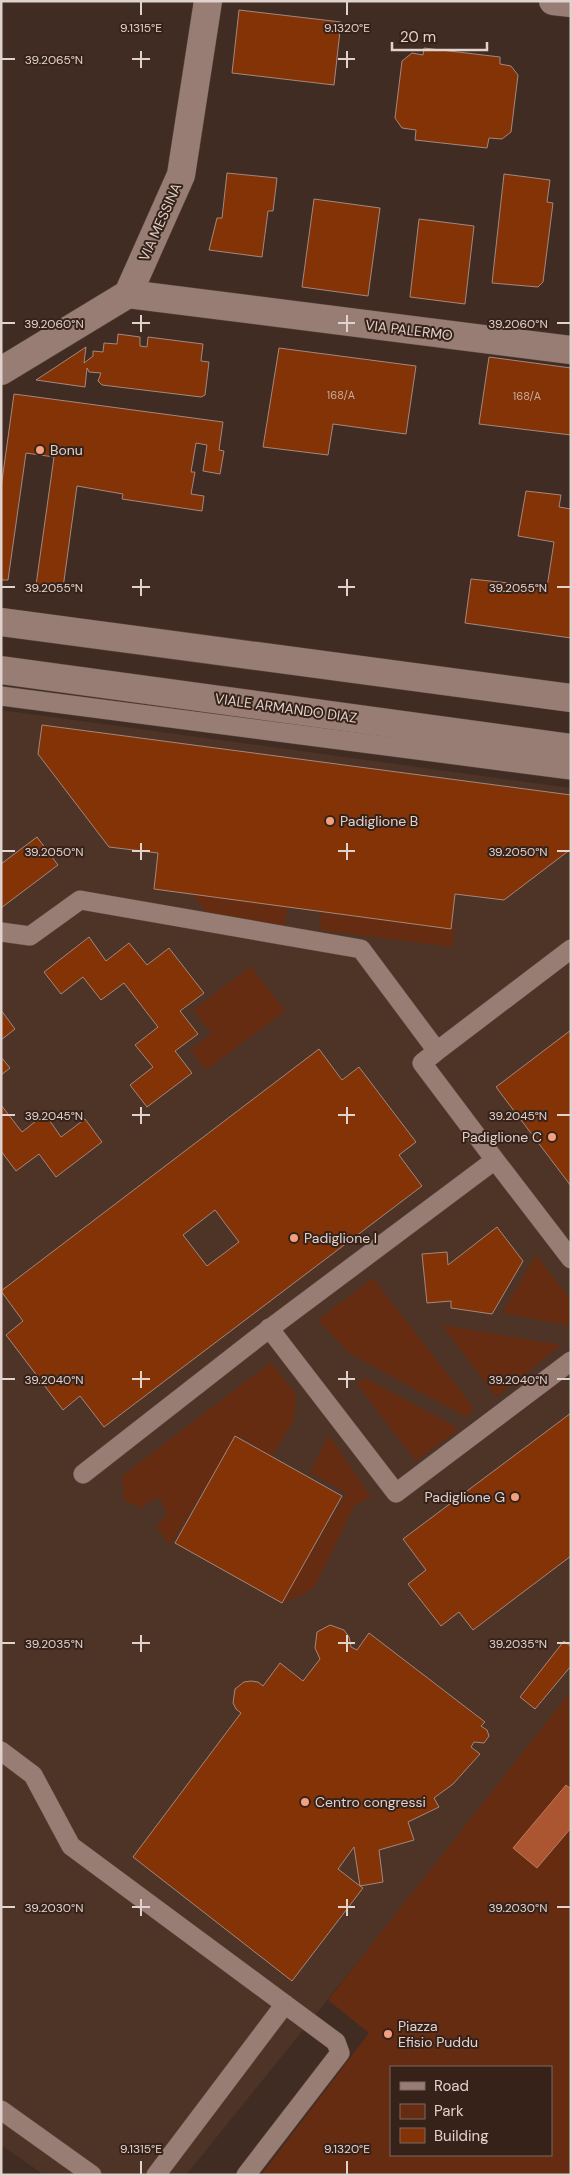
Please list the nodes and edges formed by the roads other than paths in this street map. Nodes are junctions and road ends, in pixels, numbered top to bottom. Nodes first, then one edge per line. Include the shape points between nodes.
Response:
1 (208, 1) edge
2 (553, 1) edge
3 (571, 3) edge
4 (128, 294) junction
5 (571, 350) edge
6 (1, 371) edge
7 (1, 622) edge
8 (1, 670) edge
9 (1, 696) edge
10 (571, 698) edge
11 (571, 748) edge
12 (571, 770) edge
13 (1, 932) edge
14 (571, 949) edge
15 (437, 1051) junction
16 (495, 1160) junction
17 (571, 1259) edge
18 (269, 1328) junction
19 (571, 1361) edge
20 (83, 1474) dead end
21 (1, 1751) edge
22 (285, 2004) junction
23 (1, 2110) edge
24 (92, 2175) edge
25 (156, 2175) edge
26 (246, 2175) edge

1 - 4 main road, VIA MESSINA via 182,176
2 - 3 main road
4 - 5 main road, VIA PALERMO
4 - 6 main road
7 - 10 main road
8 - 11 main road, VIALE ARMANDO DIAZ
9 - 12 lane, VIALE ARMANDO DIAZ
13 - 15 lane via 30,936 80,900 361,948
14 - 15 lane
15 - 16 lane via 422,1063
16 - 17 lane
16 - 18 lane
18 - 19 lane via 396,1494
18 - 20 lane
21 - 22 lane via 33,1775 70,1846
22 - 25 lane
22 - 26 lane via 336,2042 340,2053
23 - 24 lane

